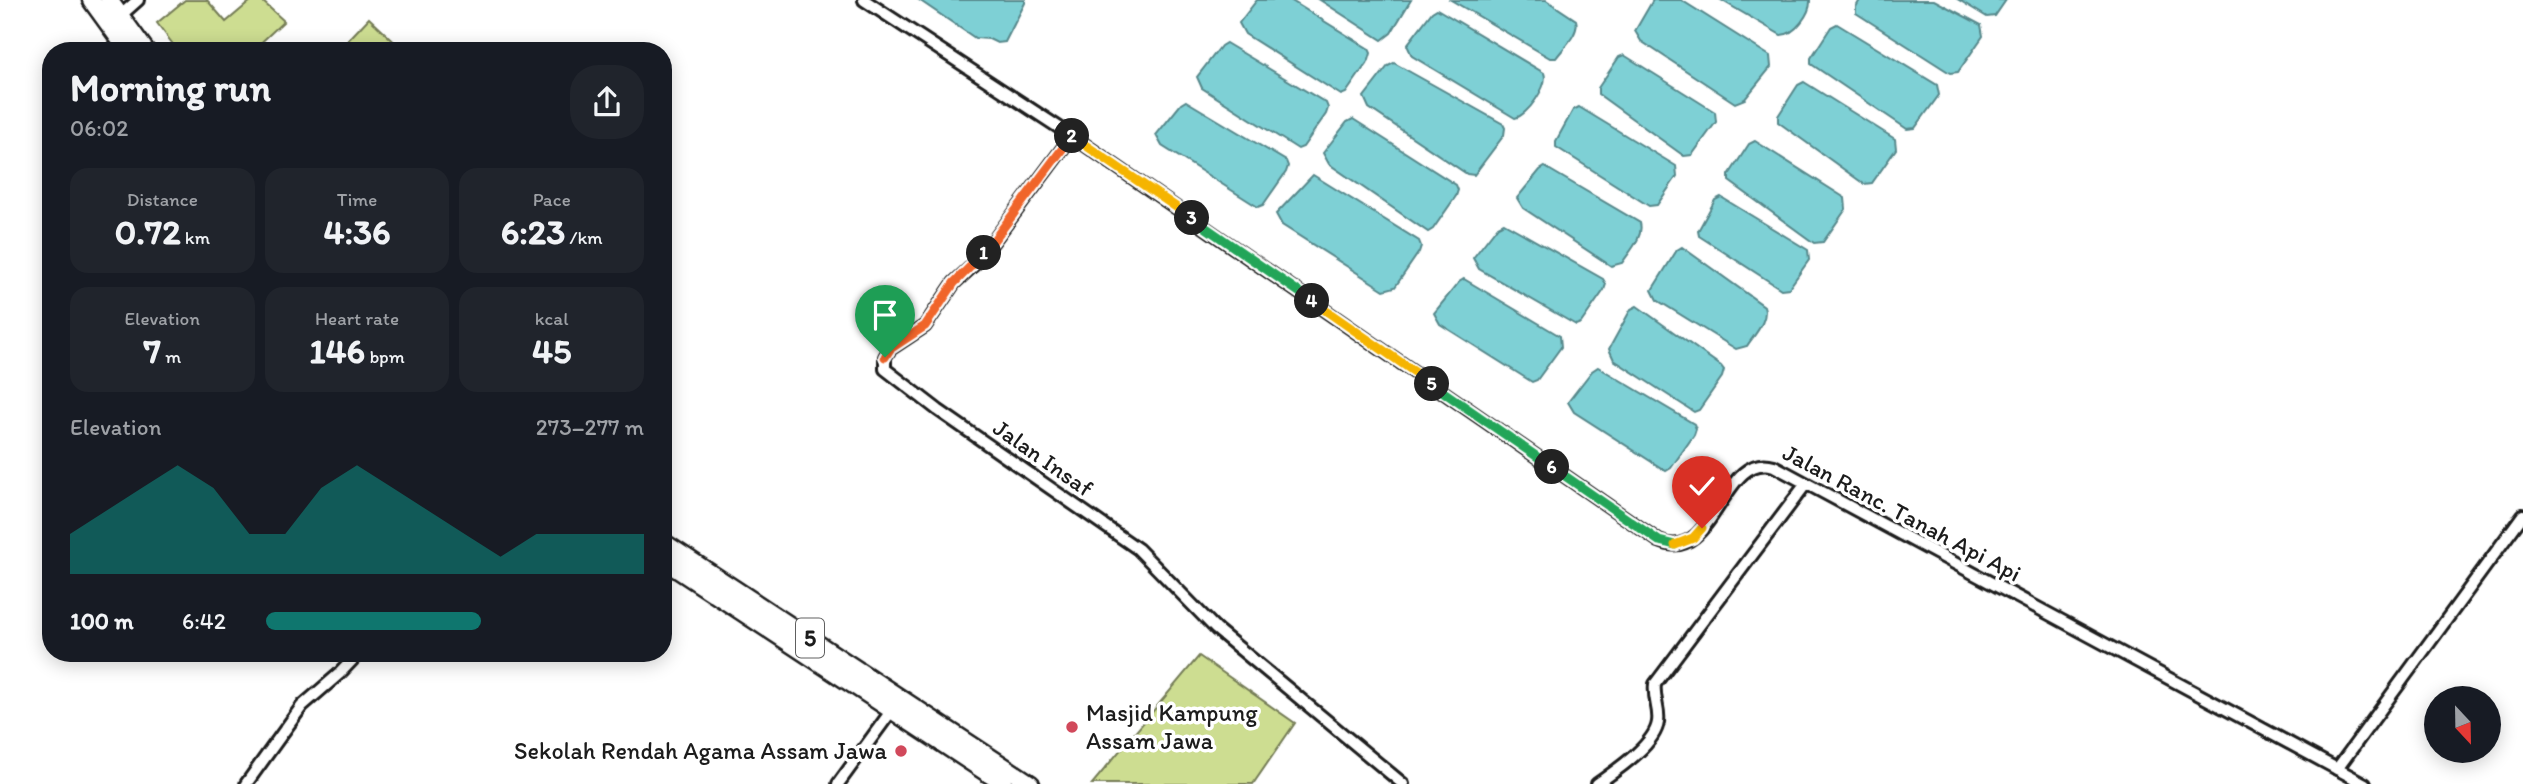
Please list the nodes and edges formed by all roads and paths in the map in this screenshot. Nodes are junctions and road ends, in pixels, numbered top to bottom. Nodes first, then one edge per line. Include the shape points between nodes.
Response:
1 (91, 0) edge
2 (109, 0) edge
3 (138, 0) edge
4 (864, 0) edge
5 (120, 16) junction
6 (121, 42) edge
7 (139, 42) edge
8 (1072, 136) junction
9 (1805, 485) junction
10 (2523, 515) edge
11 (672, 548) edge
12 (672, 566) edge
13 (350, 662) edge
14 (892, 710) junction
15 (2337, 769) junction
16 (246, 784) edge
17 (838, 784) edge
18 (1004, 784) edge
19 (1031, 784) edge
20 (1403, 784) edge
21 (1597, 784) edge
22 (2365, 784) edge

1 - 6 highway
2 - 5 highway
3 - 5 street
4 - 8 street, Jalan Ranc. Tanah Api Api
5 - 7 highway
8 - 9 street, Jalan Ranc. Tanah Api Api via 1659,541 1676,545 1693,538 1752,466 1766,463
8 - 20 street, Jalan Insaf via 925,326 890,349 885,369 1138,549 1216,629
9 - 15 street, Jalan Ranc. Tanah Api Api
9 - 21 street via 1655,684 1656,729
10 - 15 street
11 - 19 highway, 5
12 - 14 highway, 5
13 - 16 street via 302,706
14 - 17 street
14 - 18 highway, 5
15 - 22 street, Jalan Ranc. Tanah Api Api

